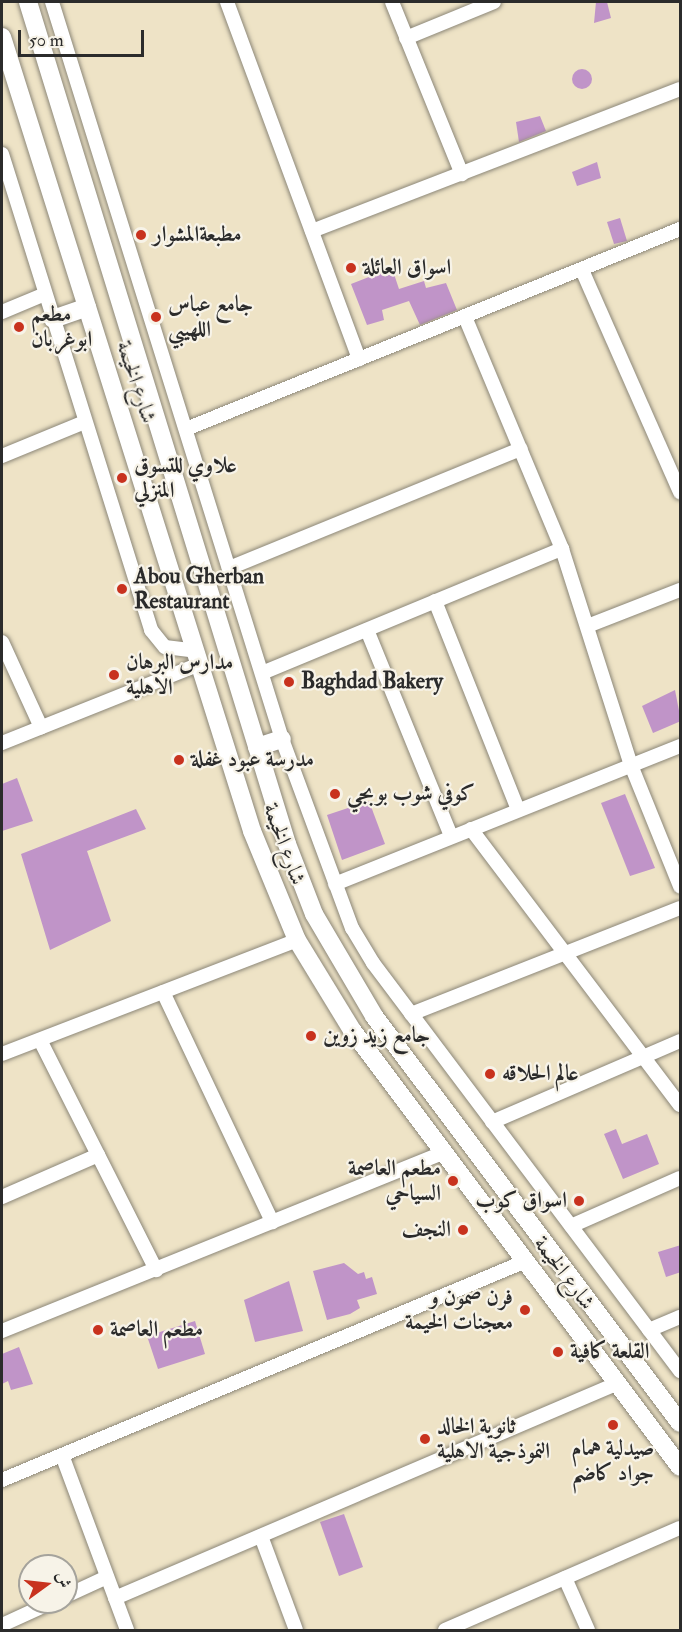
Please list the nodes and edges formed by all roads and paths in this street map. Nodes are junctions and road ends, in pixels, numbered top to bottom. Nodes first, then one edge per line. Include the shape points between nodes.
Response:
1 (52, 2) edge
2 (227, 2) edge
3 (392, 2) edge
4 (494, 2) edge
5 (34, 7) edge
6 (2, 37) edge
7 (406, 38) junction
8 (681, 89) edge
9 (2, 154) edge
10 (462, 174) junction
11 (5, 178) edge
12 (681, 230) edge
13 (312, 231) junction
14 (582, 270) junction
15 (45, 294) junction
16 (87, 307) junction
17 (2, 312) edge
18 (465, 317) junction
19 (53, 319) junction
20 (359, 359) junction
21 (86, 422) junction
22 (186, 429) junction
23 (521, 448) junction
24 (2, 456) edge
25 (172, 471) junction
26 (144, 487) junction
27 (681, 492) edge
28 (562, 549) junction
29 (229, 568) junction
30 (681, 590) edge
31 (179, 601) junction
32 (435, 601) junction
33 (214, 606) junction
34 (590, 625) junction
35 (367, 630) junction
36 (2, 642) edge
37 (197, 657) junction
38 (262, 673) junction
39 (41, 728) junction
40 (282, 740) junction
41 (2, 743) edge
42 (681, 746) edge
43 (257, 747) junction
44 (631, 765) junction
45 (518, 810) junction
46 (471, 829) junction
47 (451, 836) junction
48 (334, 884) junction
49 (681, 886) edge
50 (681, 908) edge
51 (297, 940) junction
52 (565, 957) junction
53 (163, 992) junction
54 (411, 1014) junction
55 (40, 1040) junction
56 (681, 1041) edge
57 (2, 1054) edge
58 (643, 1057) junction
59 (681, 1105) edge
60 (492, 1122) junction
61 (444, 1152) junction
62 (98, 1155) junction
63 (681, 1178) edge
64 (2, 1197) edge
65 (272, 1222) junction
66 (571, 1226) junction
67 (525, 1261) junction
68 (156, 1270) junction
69 (681, 1317) edge
70 (649, 1330) junction
71 (2, 1331) edge
72 (681, 1371) edge
73 (618, 1383) junction
74 (681, 1423) edge
75 (62, 1455) junction
76 (681, 1467) edge
77 (2, 1480) edge
78 (681, 1528) edge
79 (261, 1536) junction
80 (107, 1577) junction
81 (565, 1578) junction
82 (78, 1590) edge
83 (115, 1598) junction
84 (26, 1614) edge
85 (2, 1625) edge
86 (127, 1630) edge
87 (296, 1630) edge
88 (445, 1630) edge
89 (588, 1630) edge

1 - 22 street
2 - 13 street
3 - 7 street
4 - 7 street
5 - 25 street, شارع الخيمة
6 - 16 street, شارع الخيمة
7 - 10 street
8 - 10 street
9 - 11 street
10 - 13 street
11 - 15 street
12 - 14 street
13 - 20 street
14 - 18 street
14 - 27 street
15 - 17 street
15 - 19 street
16 - 19 street
16 - 26 street, شارع الخيمة
18 - 20 street
18 - 23 street
19 - 21 street
20 - 22 street
21 - 24 street
21 - 37 street via 154,637 165,647
22 - 29 street
23 - 28 street
23 - 29 street
25 - 26 street via 161,495
25 - 33 street, شارع الخيمة
26 - 31 street, شارع الخيمة
28 - 32 street
28 - 34 street
29 - 38 street
30 - 34 street
31 - 33 street via 193,589
31 - 37 street, شارع الخيمة
32 - 35 street
32 - 45 street
33 - 43 street, شارع الخيمة
34 - 44 street
35 - 38 street
35 - 47 street
36 - 39 street
37 - 39 street
37 - 51 street, شارع الخيمة via 259,850
38 - 40 street
39 - 41 street
40 - 43 street
40 - 48 street
42 - 44 street
43 - 74 street, شارع الخيمة via 287,844 342,966
44 - 45 street
44 - 49 street
45 - 46 street
46 - 47 street
46 - 52 street
47 - 48 street
48 - 54 street via 368,954
50 - 52 street
51 - 53 street
51 - 61 street, شارع الخيمة via 352,1030
52 - 54 street
52 - 58 street
53 - 55 street
53 - 65 street
54 - 60 street
55 - 57 street
55 - 62 street
56 - 58 street
58 - 59 street
58 - 60 street
60 - 66 street
61 - 65 street
61 - 67 street, شارع الخيمة
62 - 64 street
62 - 68 street
63 - 66 street
65 - 68 street
66 - 70 street
67 - 73 street, شارع الخيمة
67 - 75 street
68 - 71 street
69 - 70 street
70 - 72 street
73 - 76 street, شارع الخيمة
73 - 79 street
75 - 77 street
75 - 80 street
78 - 81 street
79 - 83 street
79 - 87 street
80 - 82 street
80 - 83 street
81 - 88 street
81 - 89 street
83 - 86 street
84 - 85 street

